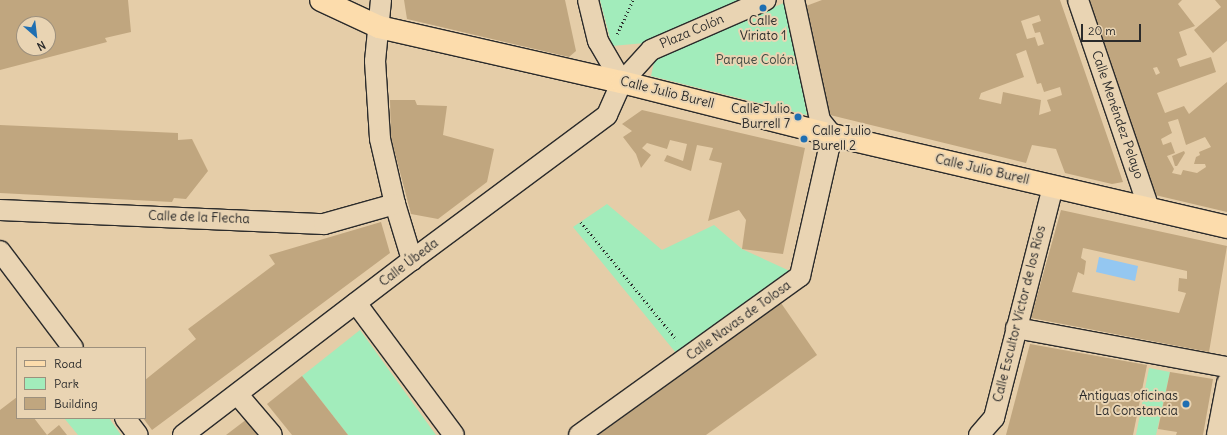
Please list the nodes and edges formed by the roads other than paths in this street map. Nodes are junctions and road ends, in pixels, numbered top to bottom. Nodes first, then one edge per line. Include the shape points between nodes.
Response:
1 (322, 0) edge
2 (381, 0) edge
3 (588, 0) edge
4 (766, 0) edge
5 (794, 0) edge
6 (1078, 0) edge
7 (379, 28) junction
8 (622, 82) junction
9 (832, 135) junction
10 (1053, 187) junction
11 (395, 204) junction
12 (1149, 208) junction
13 (0, 210) edge
14 (1227, 227) edge
15 (0, 251) edge
16 (412, 260) junction
17 (356, 303) junction
18 (1016, 328) junction
19 (72, 347) edge
20 (1227, 367) edge
21 (1227, 384) edge
22 (238, 395) junction
23 (127, 419) edge
24 (138, 435) edge
25 (183, 435) edge
26 (272, 435) edge
27 (454, 435) edge
28 (579, 435) edge
29 (979, 435) edge
30 (1217, 435) edge

1 - 7 main road, Calle Julio Burell
2 - 7 street
3 - 8 street via 598,41
4 - 8 street, Plaza Colón via 651,50
5 - 9 street via 820,120
6 - 12 street, Calle Menéndez Pelayo
7 - 8 main road, Calle Julio Burell
7 - 11 street via 374,61 380,139
8 - 9 main road, Calle Julio Burell
8 - 16 street, Calle Úbeda via 607,115
9 - 10 main road, Calle Julio Burell
9 - 28 street, Calle Navas de Tolosa via 800,276
10 - 12 main road, Calle Julio Burell
10 - 18 street, Calle Escultor Víctor de los Ríos
11 - 13 street, Calle de la Flecha via 324,224
11 - 16 street
12 - 14 main road, Calle Julio Burell
15 - 19 street
16 - 17 street, Calle Úbeda
17 - 22 street, Calle Úbeda
17 - 27 street
18 - 20 street
18 - 29 street, Calle Escultor Víctor de los Ríos via 994,418
21 - 30 street
22 - 25 street, Calle Úbeda
22 - 26 street
23 - 24 street

